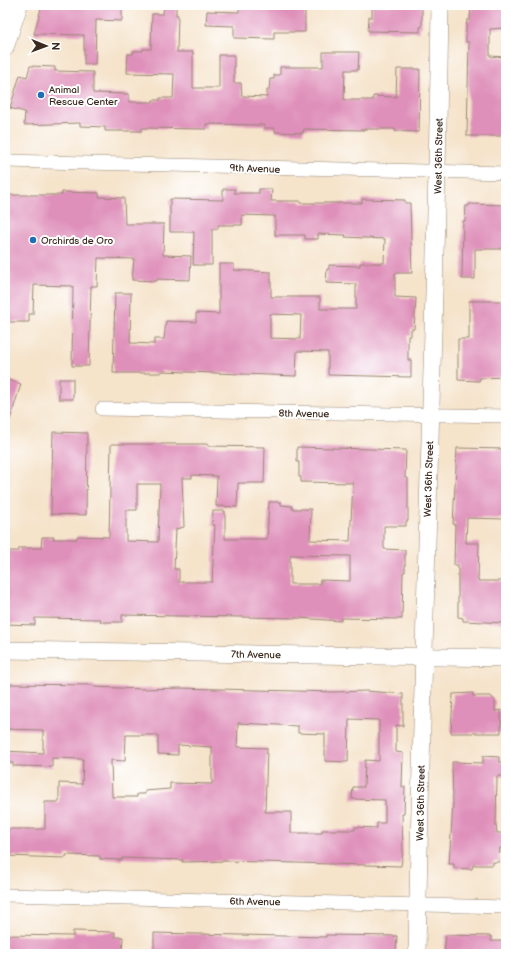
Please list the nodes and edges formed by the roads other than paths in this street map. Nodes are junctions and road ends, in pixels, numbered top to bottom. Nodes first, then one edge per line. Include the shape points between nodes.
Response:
1 (19, 5) edge
2 (440, 5) edge
3 (5, 48) edge
4 (5, 161) edge
5 (439, 173) junction
6 (506, 173) edge
7 (102, 409) dead end
8 (430, 415) junction
9 (506, 416) edge
10 (5, 650) edge
11 (422, 657) junction
12 (506, 658) edge
13 (5, 895) edge
14 (418, 905) junction
15 (506, 907) edge
16 (417, 954) edge

1 - 3 street
2 - 5 street, West 36th Street
4 - 5 street, 9th Avenue
5 - 6 street, 9th Avenue
5 - 8 street, West 36th Street
7 - 8 street, 8th Avenue
8 - 9 street, 8th Avenue
8 - 11 street, West 36th Street
10 - 11 street, 7th Avenue
11 - 12 street, 7th Avenue
11 - 14 street, West 36th Street
13 - 14 street, 6th Avenue
14 - 15 street, 6th Avenue
14 - 16 street, West 36th Street

